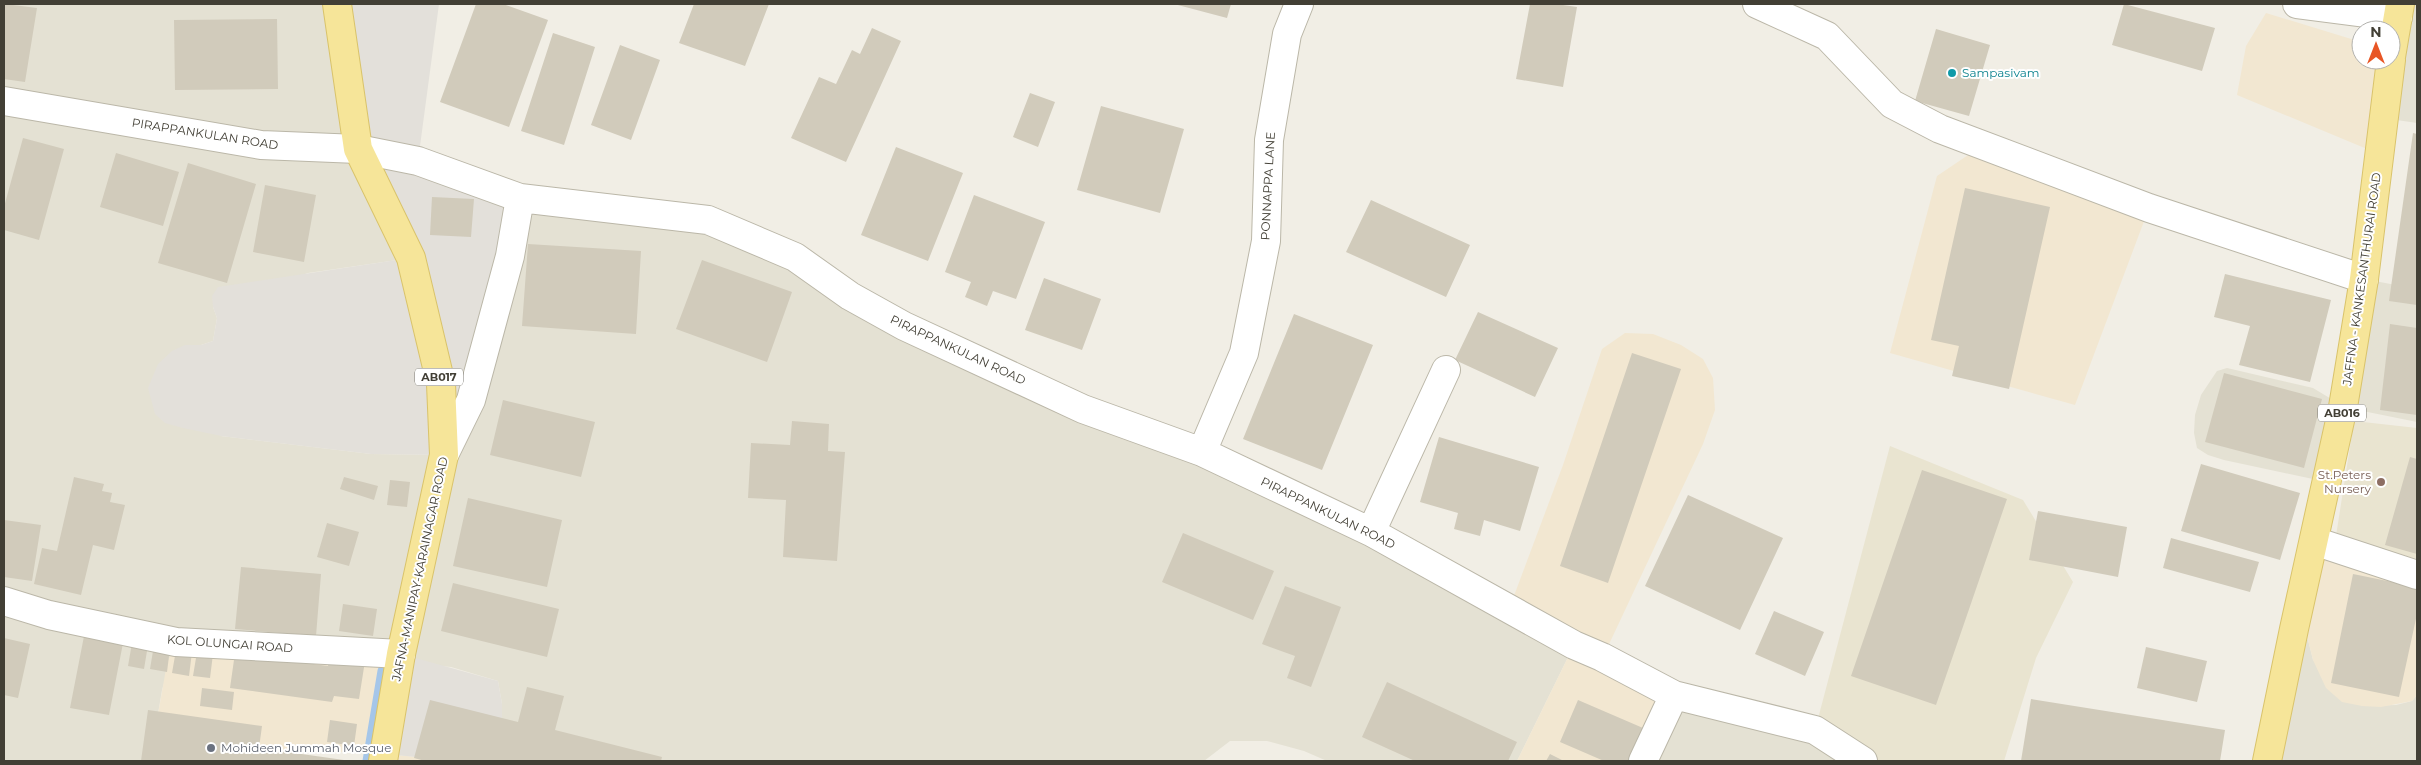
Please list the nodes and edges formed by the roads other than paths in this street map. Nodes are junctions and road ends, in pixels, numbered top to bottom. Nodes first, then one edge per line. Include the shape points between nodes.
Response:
1 (337, 4) edge
2 (1299, 4) edge
3 (1757, 4) edge
4 (2297, 4) edge
5 (2399, 10) edge
6 (2390, 70) edge
7 (4, 102) edge
8 (358, 149) junction
9 (520, 198) junction
10 (2364, 279) junction
11 (1446, 370) dead end
12 (1202, 452) junction
13 (444, 455) junction
14 (1371, 532) junction
15 (2314, 541) junction
16 (2417, 575) edge
17 (4, 601) edge
18 (401, 654) junction
19 (1674, 695) junction
20 (383, 761) edge
21 (1642, 761) edge
22 (1864, 761) edge
23 (2267, 761) edge

1 - 8 main road, JAFNA-MANIPAY-KARAINAGAR ROAD / AB017
2 - 12 street, PONNAPPA LANE via 1287,34 1269,140 1266,241 1244,353
3 - 10 street via 1827,36 1892,104 1940,129 2149,208
4 - 5 street
6 - 10 main road, JAFFNA - KANKESANTHURAI ROAD / AB016
7 - 8 street, PIRAPPANKULAN ROAD via 261,145
8 - 9 street, PIRAPPANKULAN ROAD via 418,161
8 - 13 main road, JAFNA-MANIPAY-KARAINAGAR ROAD / AB017 via 411,258 441,384
9 - 12 street, PIRAPPANKULAN ROAD via 708,220 795,257 850,296 904,326 1083,409
9 - 13 street via 510,256 470,400
10 - 15 main road, JAFFNA - KANKESANTHURAI ROAD / AB016 via 2343,407
11 - 14 street
12 - 14 street, PIRAPPANKULAN ROAD
13 - 18 main road, JAFNA-MANIPAY-KARAINAGAR ROAD / AB017
14 - 19 street, PIRAPPANKULAN ROAD via 1574,645
15 - 16 street
15 - 23 main road, JAFFNA - KANKESANTHURAI ROAD / AB016
17 - 18 street, KOL OLUNGAI ROAD via 49,615 176,642
18 - 20 main road, JAFNA-MANIPAY-KARAINAGAR ROAD / AB017
19 - 21 street
19 - 22 street, PIRAPPANKULAN ROAD via 1815,730

